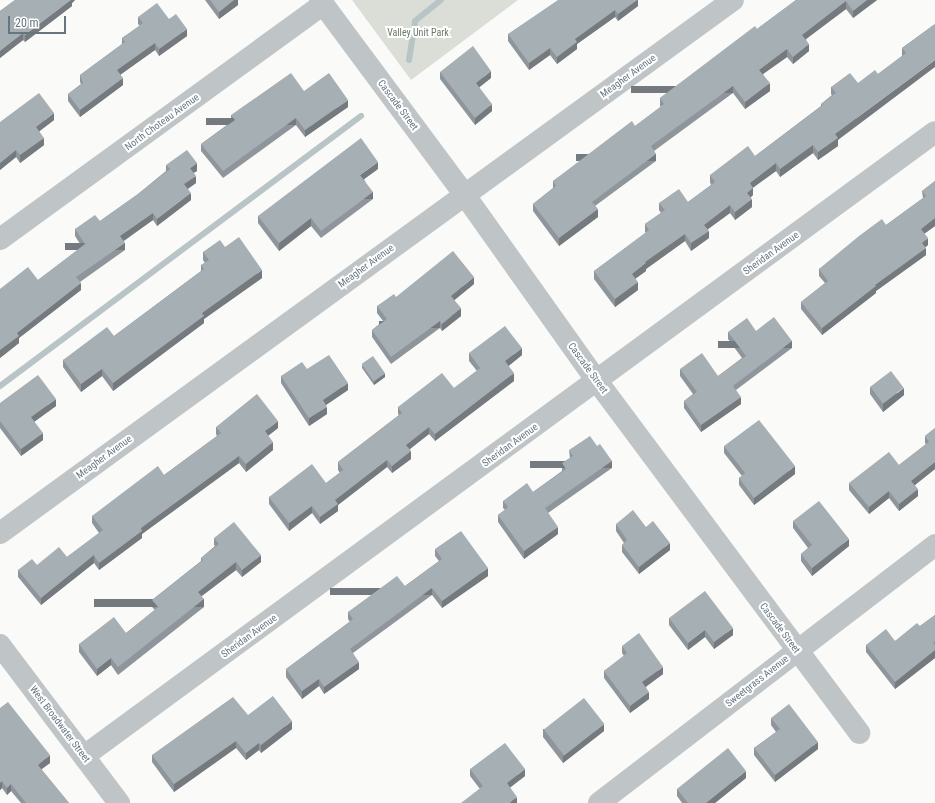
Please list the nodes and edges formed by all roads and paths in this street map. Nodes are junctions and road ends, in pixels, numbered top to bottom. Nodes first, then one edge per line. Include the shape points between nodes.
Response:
1 (734, 0) edge
2 (322, 2) edge
3 (935, 132) edge
4 (464, 194) junction
5 (0, 239) edge
6 (597, 381) junction
7 (0, 533) edge
8 (935, 545) edge
9 (0, 645) edge
10 (796, 650) junction
11 (859, 733) dead end
12 (84, 756) junction
13 (119, 803) edge
14 (599, 803) edge

1 - 4 street, Meagher Avenue
2 - 4 street, Cascade Street
2 - 5 street, North Choteau Avenue
3 - 6 street, Sheridan Avenue
4 - 6 street, Cascade Street
4 - 7 street, Meagher Avenue
6 - 10 street, Cascade Street
6 - 12 street, Sheridan Avenue
8 - 10 street, Sweetgrass Avenue
9 - 12 street, West Broadwater Street
10 - 11 street, Cascade Street
10 - 14 street, Sweetgrass Avenue
12 - 13 street, West Broadwater Street

